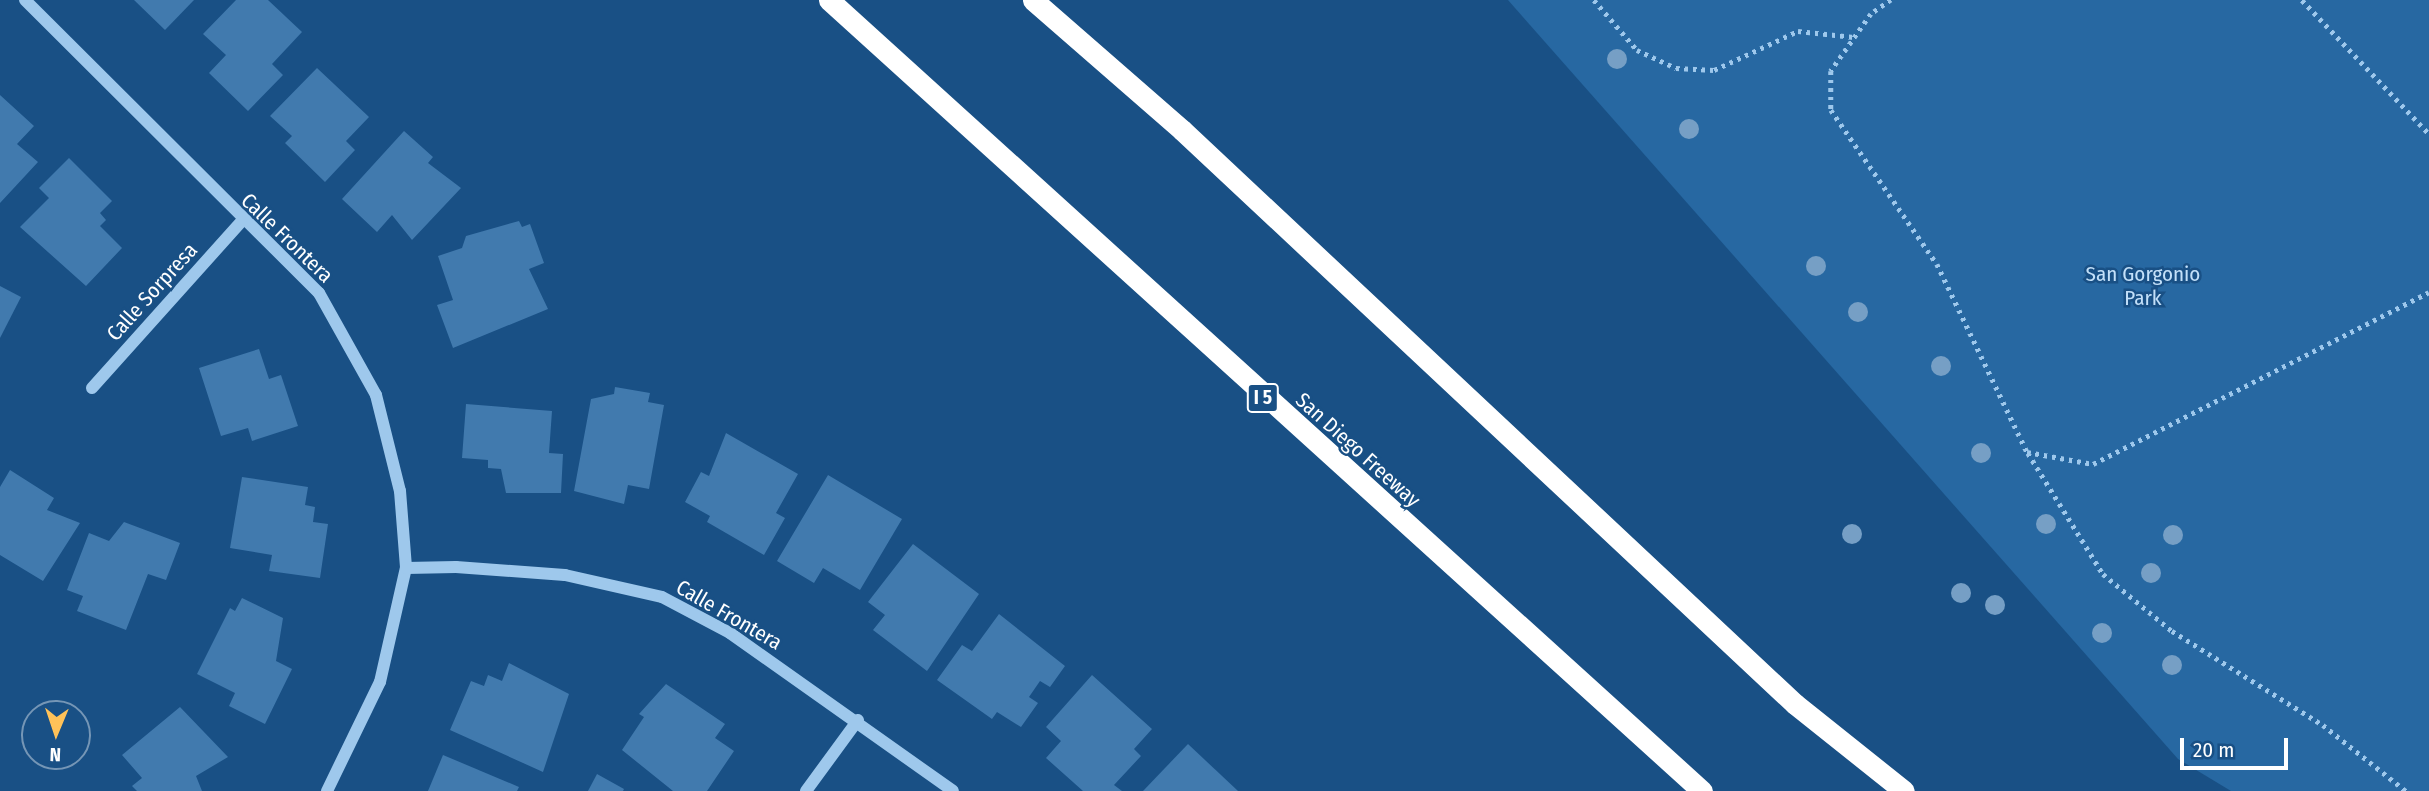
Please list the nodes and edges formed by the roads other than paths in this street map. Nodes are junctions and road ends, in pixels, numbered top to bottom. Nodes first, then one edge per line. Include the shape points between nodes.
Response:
1 (25, 0) edge
2 (829, 0) edge
3 (1033, 0) edge
4 (242, 222) junction
5 (92, 388) dead end
6 (406, 568) junction
7 (858, 720) junction
8 (327, 791) edge
9 (806, 791) edge
10 (953, 791) edge
11 (1702, 791) edge
12 (1904, 791) edge

1 - 4 street, Calle Frontera
2 - 11 highway, San Diego Freeway / I 5
3 - 12 highway via 1182,130 1794,704
4 - 5 street, Calle Sorpresa
4 - 6 street, Calle Frontera via 319,293 376,395 400,491
6 - 7 street, Calle Frontera via 565,575 662,597 730,634
6 - 8 street, Calle Frontera via 380,682
7 - 9 street
7 - 10 street, Calle Frontera

